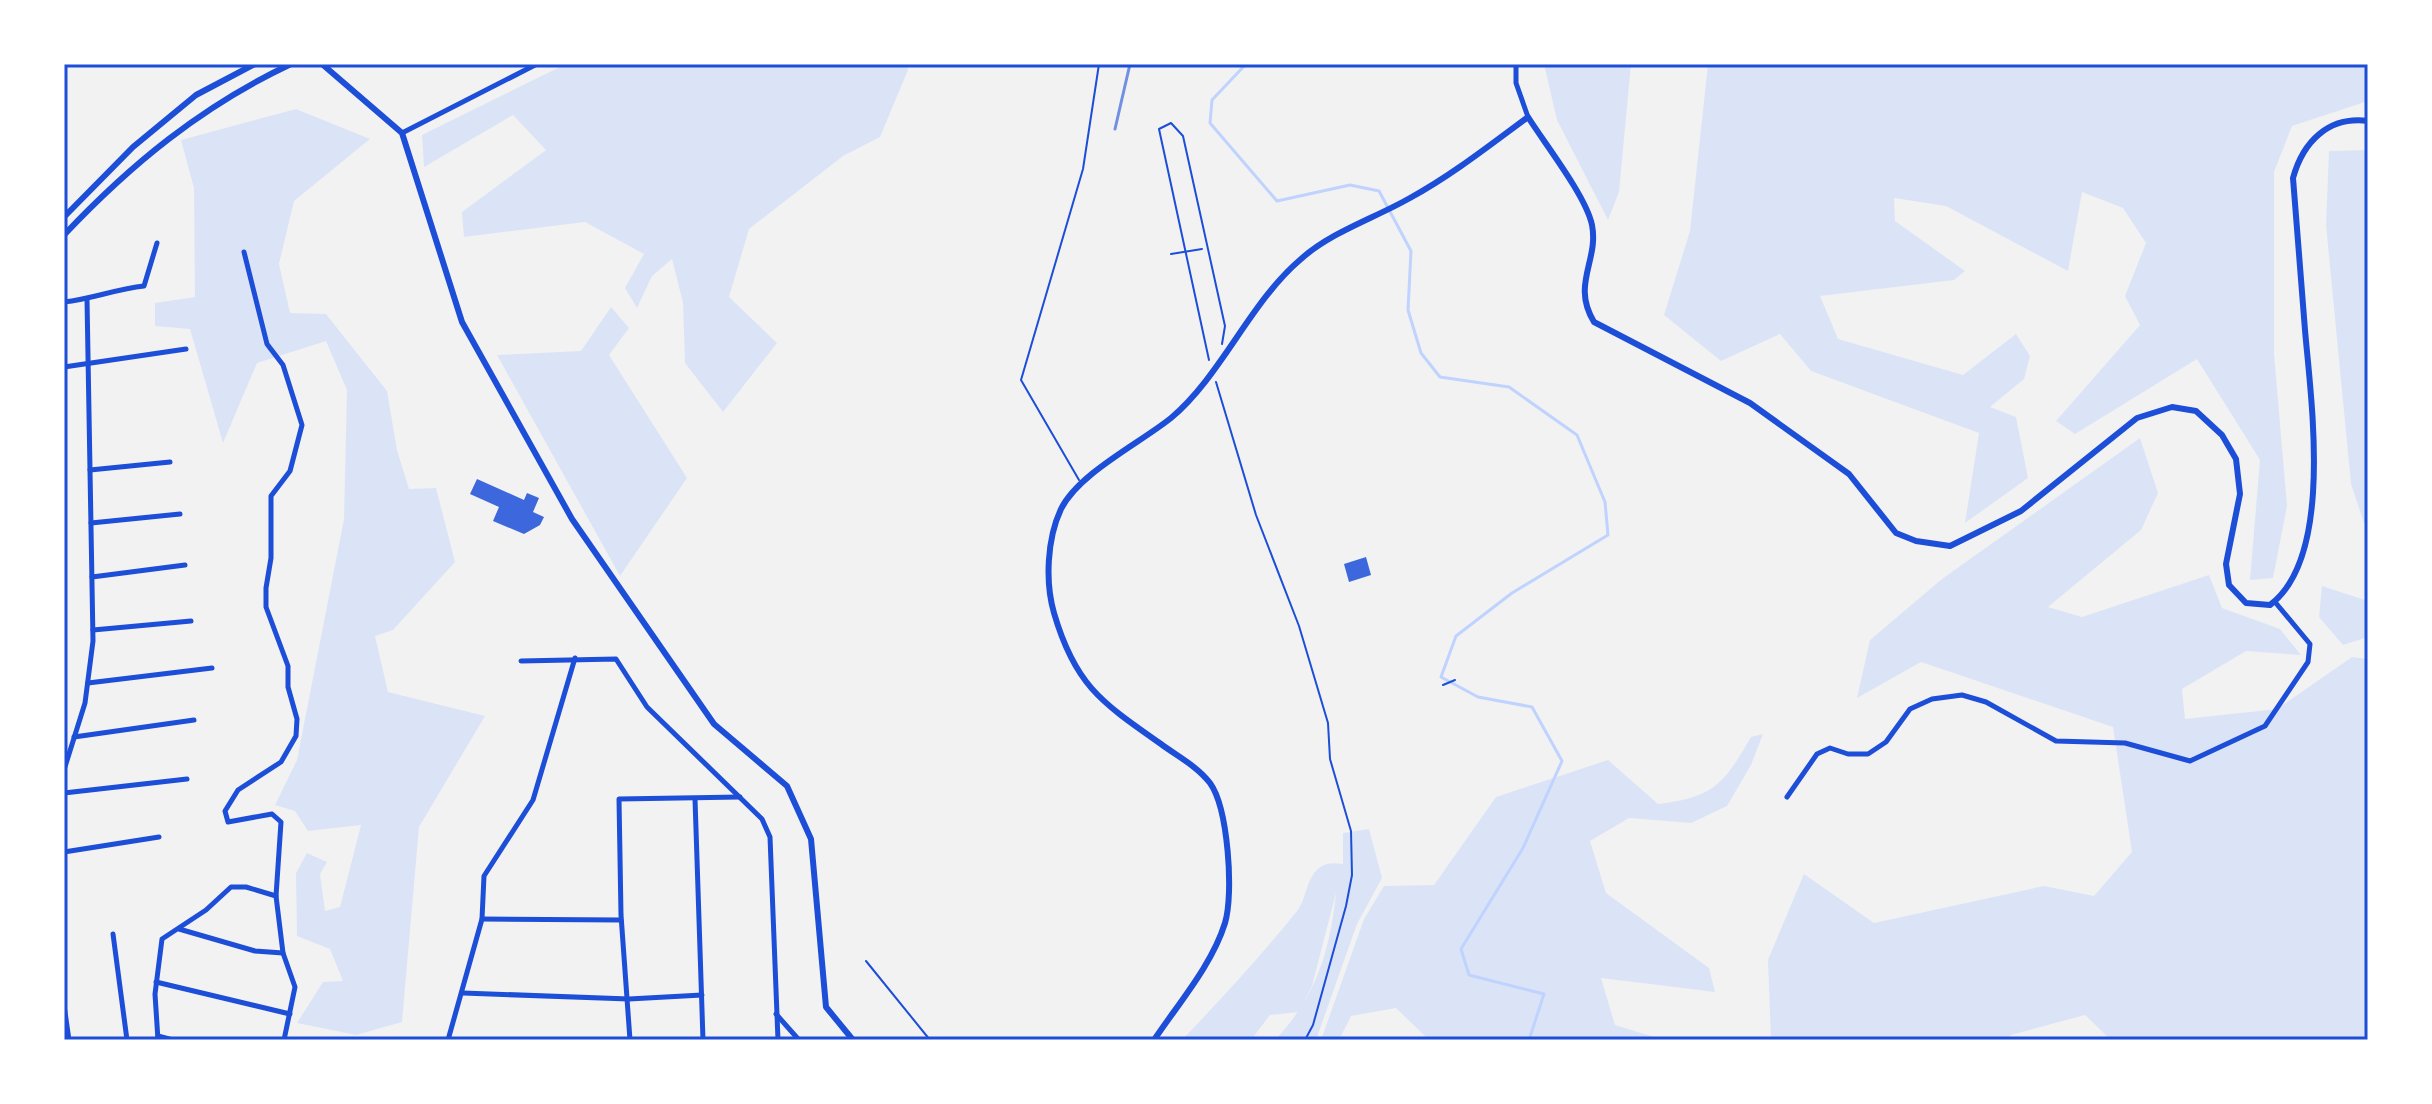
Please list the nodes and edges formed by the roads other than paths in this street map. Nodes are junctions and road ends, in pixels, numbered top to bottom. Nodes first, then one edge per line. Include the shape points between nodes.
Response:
1 (255, 64) edge
2 (291, 64) edge
3 (322, 64) edge
4 (537, 64) edge
5 (1099, 64) edge
6 (1516, 64) edge
7 (1528, 117) junction
8 (2368, 121) edge
9 (402, 133) junction
10 (84, 197) junction
11 (93, 204) junction
12 (64, 217) edge
13 (64, 235) edge
14 (157, 243) dead end
15 (244, 252) dead end
16 (87, 299) junction
17 (64, 302) edge
18 (186, 349) dead end
19 (88, 364) junction
20 (64, 367) edge
21 (170, 462) dead end
22 (90, 470) junction
23 (1082, 485) junction
24 (180, 514) dead end
25 (91, 523) junction
26 (185, 565) dead end
27 (92, 577) junction
28 (2275, 602) junction
29 (191, 621) dead end
30 (93, 630) junction
31 (575, 658) junction
32 (521, 661) dead end
33 (212, 668) dead end
34 (88, 683) junction
35 (194, 720) dead end
36 (74, 737) junction
37 (64, 770) edge
38 (187, 779) dead end
39 (64, 793) edge
40 (740, 797) junction
41 (1787, 797) dead end
42 (695, 799) junction
43 (159, 837) dead end
44 (64, 852) edge
45 (276, 896) junction
46 (482, 919) junction
47 (621, 920) junction
48 (179, 929) junction
49 (113, 934) dead end
50 (283, 953) junction
51 (866, 961) dead end
52 (156, 982) junction
53 (463, 993) junction
54 (702, 995) junction
55 (629, 999) junction
56 (64, 1005) edge
57 (290, 1014) junction
58 (776, 1014) junction
59 (158, 1038) edge
60 (69, 1040) edge
61 (127, 1040) edge
62 (173, 1040) edge
63 (284, 1040) edge
64 (448, 1040) edge
65 (630, 1040) edge
66 (703, 1040) edge
67 (778, 1040) edge
68 (799, 1040) edge
69 (853, 1040) edge
70 (930, 1040) edge
71 (1154, 1040) edge

1 - 10 street via 196,95
2 - 11 street via 200,113
3 - 9 street
4 - 9 street
5 - 23 lane via 1083,169 1021,380
6 - 7 street via 1516,83
7 - 23 street via 1441,181 1299,260 1171,417
7 - 28 street via 1593,227 1583,287 1594,322 1750,403 1849,474 1896,533 1950,546 2021,511 2137,418 2172,407 2196,411 2222,435 2236,459 2240,494 2226,564 2229,585 2246,603
8 - 28 street via 2351,119 2318,132 2299,156 2293,178 2315,457 2311,519 2296,570
9 - 69 street via 462,322 572,519 714,724 787,786 811,839 826,1007
10 - 11 street
10 - 12 street
11 - 13 street
14 - 16 street via 144,286
15 - 45 street via 267,344 283,365 302,425 290,471 271,496 266,588 266,607 288,666 296,736 281,762 238,790 225,811 228,822 272,814 281,822
16 - 17 street
16 - 19 street
18 - 19 street
19 - 20 street
19 - 22 street
21 - 22 street
22 - 25 street
23 - 71 street via 1063,505 1050,560 1049,596 1065,652 1095,694 1198,770 1219,801 1224,822 1226,921
24 - 25 street
25 - 27 street
26 - 27 street
27 - 30 street
28 - 41 street via 2310,644 2308,662 2265,726 2190,761 2125,743 2056,741 1986,702 1962,695 1910,709 1886,742 1868,754 1830,748 1817,754
29 - 30 street
30 - 34 street
31 - 32 street
31 - 40 street via 616,659 647,707
31 - 46 street via 533,800 484,876
33 - 34 street
34 - 36 street
35 - 36 street
36 - 37 street
38 - 39 street
40 - 42 street
40 - 58 street via 762,819 770,837
42 - 47 street via 619,799
42 - 54 street
43 - 44 street
45 - 48 street via 231,887
45 - 50 street
46 - 47 street
46 - 53 street
47 - 55 street
48 - 50 street via 255,951
48 - 52 street via 162,939
49 - 61 street
50 - 57 street via 295,987
51 - 70 lane
52 - 57 street
52 - 59 street
53 - 55 street
53 - 64 street
54 - 55 street
54 - 66 street
55 - 65 street
56 - 60 street
57 - 63 street
58 - 67 street
58 - 68 street
59 - 62 street

